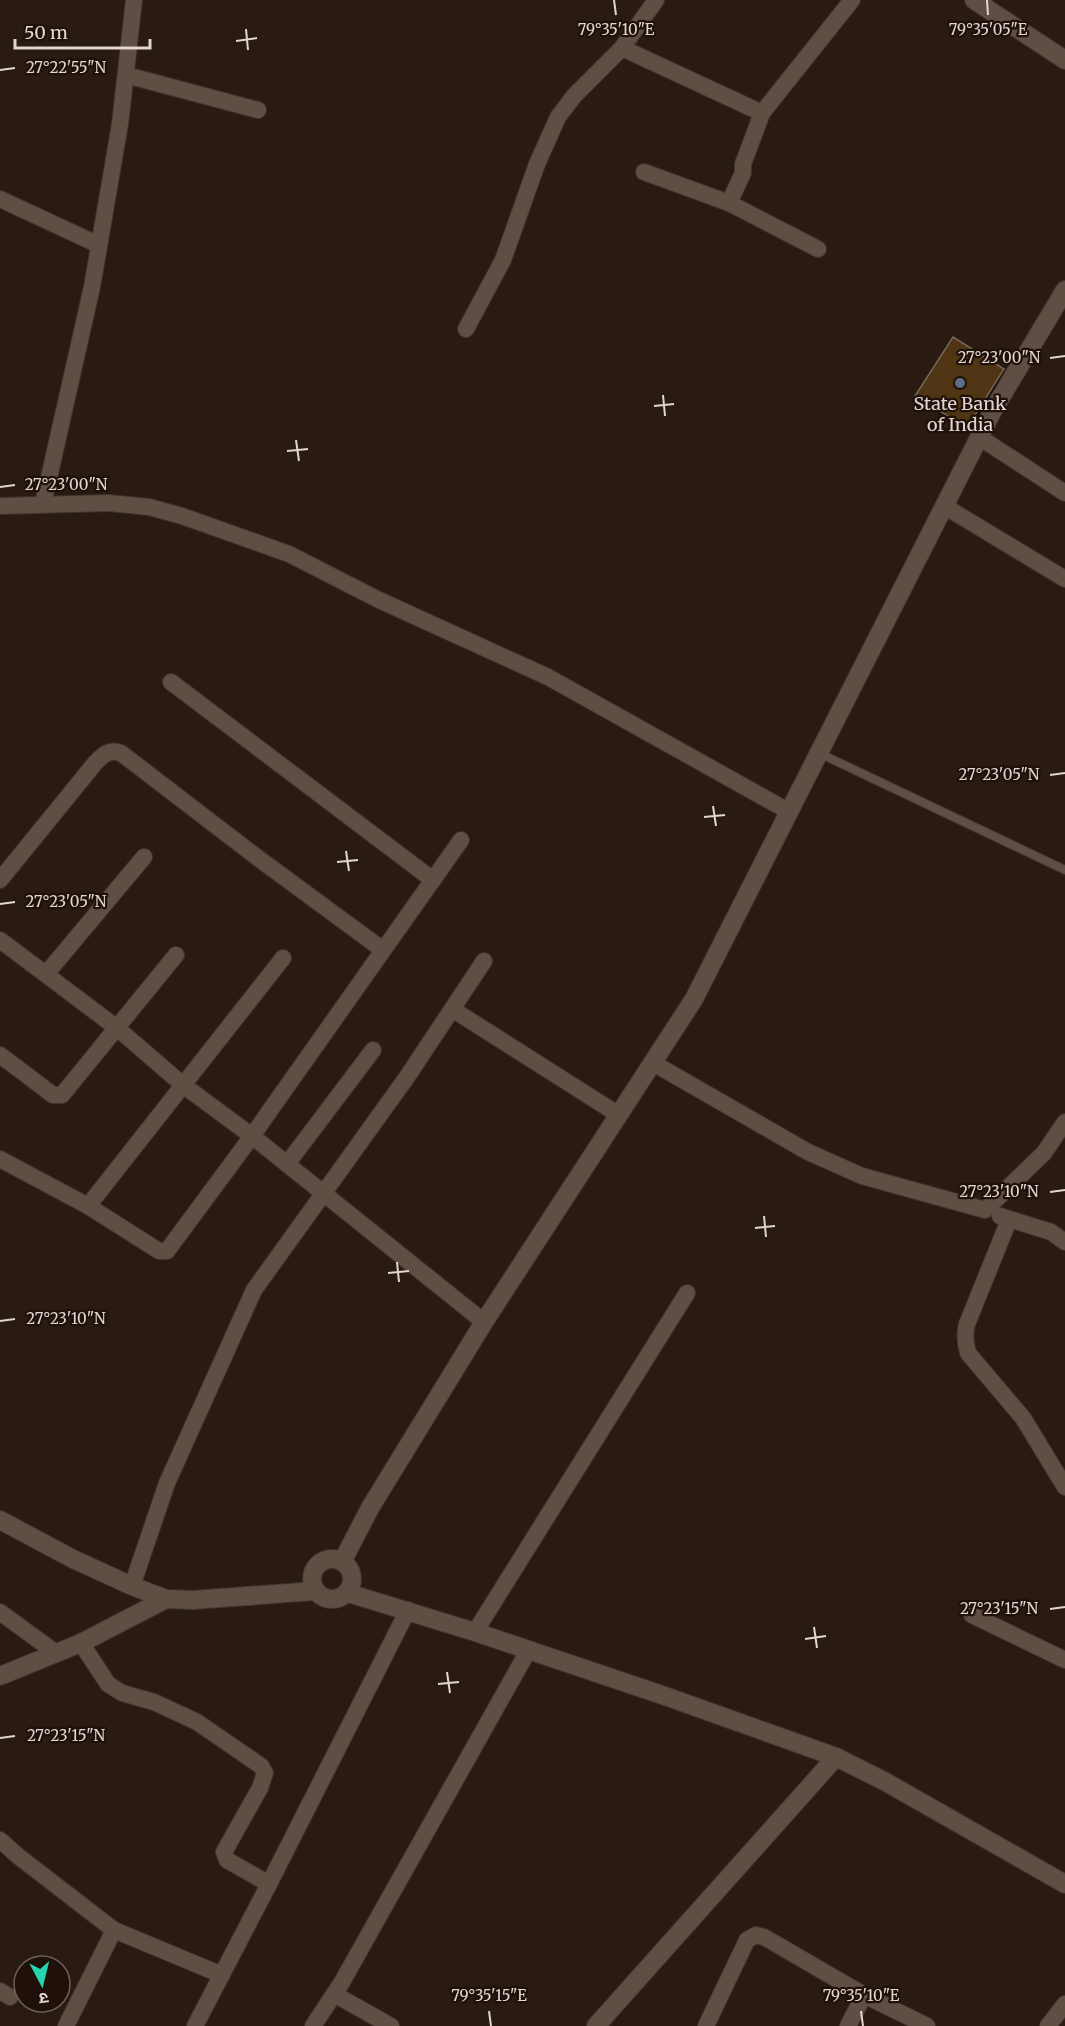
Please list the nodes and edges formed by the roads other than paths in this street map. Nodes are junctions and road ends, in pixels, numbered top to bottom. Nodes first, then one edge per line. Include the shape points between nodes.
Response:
1 (135, 0) edge
2 (656, 0) edge
3 (852, 0) edge
4 (974, 0) edge
5 (622, 48) junction
6 (1065, 60) edge
7 (126, 75) junction
8 (258, 110) dead end
9 (762, 113) junction
10 (644, 172) dead end
11 (0, 199) edge
12 (729, 203) junction
13 (99, 245) junction
14 (818, 249) dead end
15 (1065, 290) edge
16 (466, 329) dead end
17 (979, 437) junction
18 (1065, 493) edge
19 (43, 504) junction
20 (0, 506) edge
21 (944, 506) junction
22 (1065, 579) edge
23 (171, 682) dead end
24 (818, 753) junction
25 (788, 811) junction
26 (462, 840) dead end
27 (144, 857) dead end
28 (1065, 870) edge
29 (0, 880) edge
30 (433, 880) junction
31 (0, 939) edge
32 (382, 950) junction
33 (176, 954) dead end
34 (283, 958) dead end
35 (484, 961) dead end
36 (46, 974) junction
37 (453, 1009) junction
38 (117, 1028) junction
39 (373, 1050) dead end
40 (0, 1054) edge
41 (653, 1063) junction
42 (183, 1085) junction
43 (619, 1115) junction
44 (1065, 1122) edge
45 (252, 1136) junction
46 (0, 1159) edge
47 (287, 1164) junction
48 (323, 1193) junction
49 (88, 1206) junction
50 (985, 1210) junction
51 (1010, 1220) junction
52 (1065, 1242) edge
53 (687, 1293) dead end
54 (484, 1322) junction
55 (1065, 1487) edge
56 (0, 1520) edge
57 (342, 1562) junction
58 (132, 1586) junction
59 (315, 1591) junction
60 (348, 1593) junction
61 (166, 1599) junction
62 (408, 1610) junction
63 (0, 1612) edge
64 (972, 1615) dead end
65 (475, 1632) junction
66 (81, 1643) junction
67 (528, 1651) junction
68 (56, 1653) junction
69 (1065, 1660) edge
70 (0, 1676) edge
71 (836, 1757) junction
72 (0, 1840) edge
73 (269, 1884) junction
74 (1065, 1884) edge
75 (114, 1930) junction
76 (222, 1975) junction
77 (334, 1994) junction
78 (864, 1995) junction
79 (1065, 2004) edge
80 (66, 2026) edge
81 (195, 2026) edge
82 (313, 2026) edge
83 (391, 2026) edge
84 (596, 2026) edge
85 (706, 2026) edge
86 (848, 2026) edge
87 (927, 2026) edge
88 (1048, 2026) edge

1 - 7 street
2 - 5 street
3 - 9 street
4 - 6 street
5 - 9 street
5 - 16 street via 558,117 503,260
7 - 8 street
7 - 13 street
9 - 12 street
10 - 12 street
11 - 13 street
12 - 14 street
13 - 19 street
15 - 17 street
17 - 18 street
17 - 21 street
19 - 20 street
19 - 25 street via 149,507 289,554 548,677
21 - 22 street
21 - 24 street
23 - 30 street
24 - 25 street
24 - 28 lane
25 - 41 street via 694,999
26 - 30 street
27 - 36 street
29 - 32 street via 96,762 114,750
30 - 32 street
31 - 36 street
32 - 45 street
33 - 38 street
34 - 42 street
35 - 37 street
36 - 38 street
37 - 43 street
37 - 48 street
38 - 40 street via 58,1096
38 - 42 street
39 - 47 street
41 - 43 street
41 - 50 street via 808,1152 862,1176
42 - 45 street
42 - 49 street
43 - 54 street
44 - 50 street via 1044,1153
45 - 47 street
45 - 49 street via 167,1251 159,1251
46 - 49 street
47 - 48 street
48 - 54 street
48 - 58 street via 254,1290 167,1482
50 - 51 street
51 - 52 street via 1051,1232
51 - 55 street via 964,1334 968,1353 1023,1418
53 - 65 street
54 - 57 street via 370,1508
56 - 58 street
57 - 59 street via 329,1559 317,1566 312,1578
57 - 60 street via 351,1570
58 - 61 street
59 - 60 street via 327,1599
59 - 61 street
60 - 62 street
61 - 66 street
62 - 65 street
62 - 73 street
63 - 68 street
64 - 69 street
65 - 67 street
66 - 68 street
66 - 73 street via 108,1684 122,1694 154,1702 197,1722 261,1766 265,1773 260,1788 224,1855
67 - 71 street
67 - 77 street
68 - 70 street
71 - 74 street
71 - 84 street
72 - 75 street
73 - 76 street
75 - 76 street
75 - 80 street
76 - 81 street
77 - 82 street
77 - 83 street
78 - 85 street via 756,1935 747,1940
78 - 86 street
78 - 87 street
79 - 88 street

